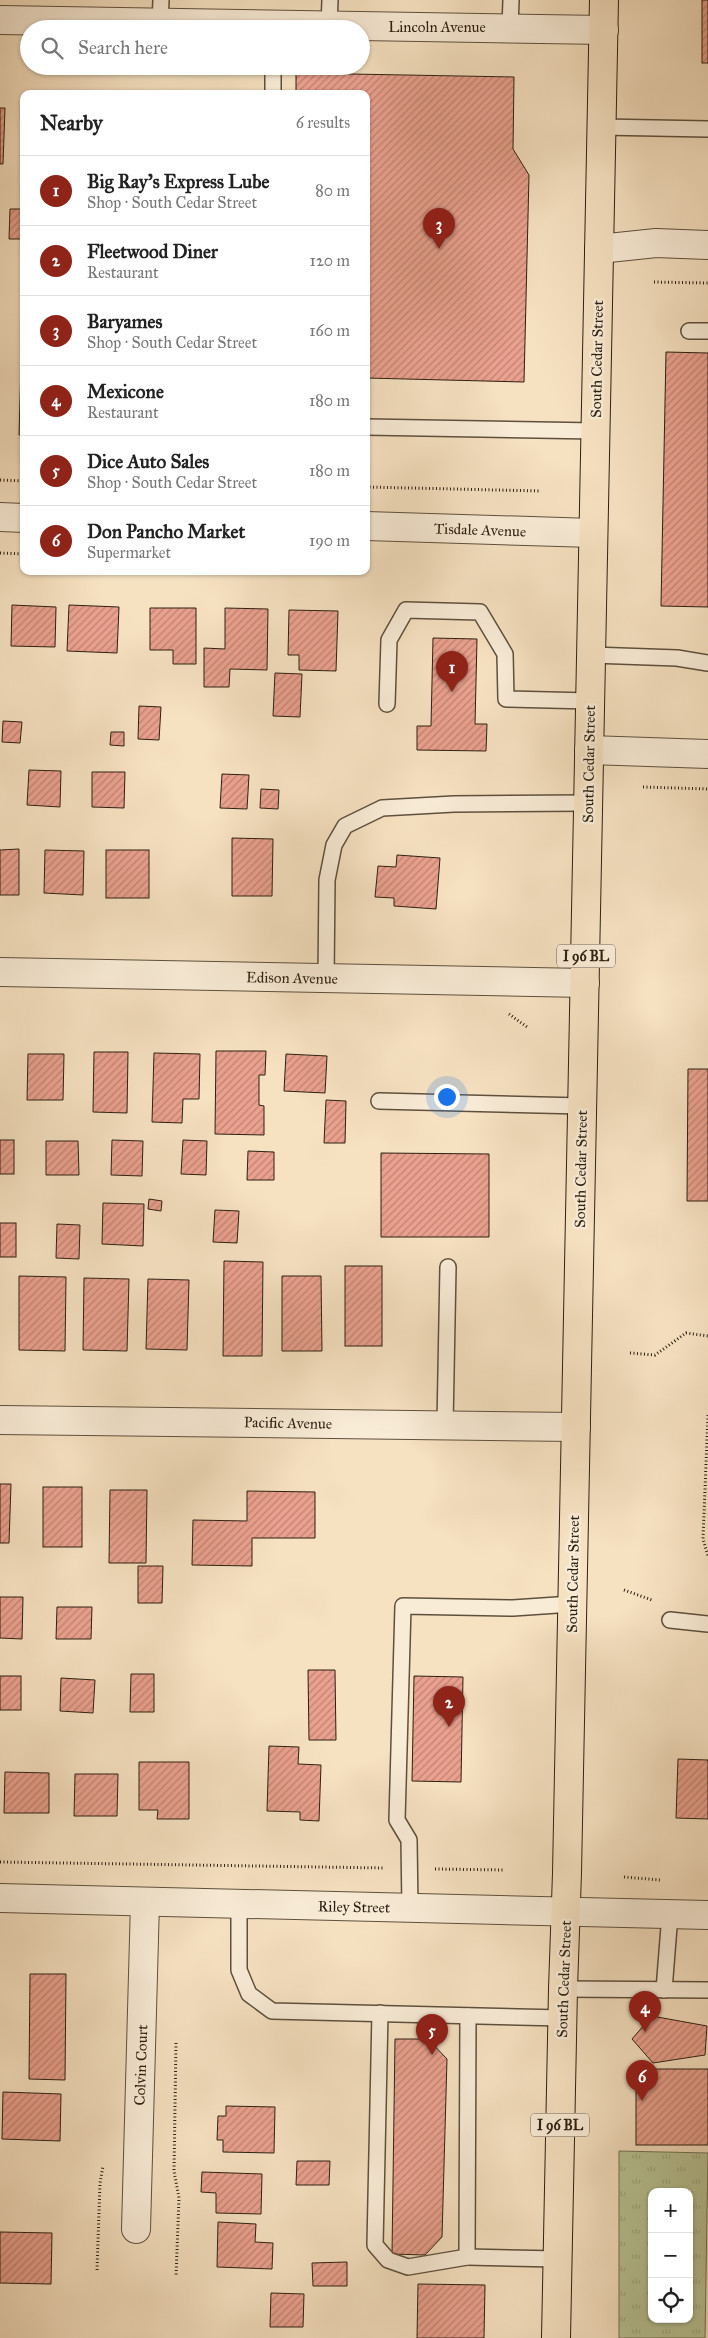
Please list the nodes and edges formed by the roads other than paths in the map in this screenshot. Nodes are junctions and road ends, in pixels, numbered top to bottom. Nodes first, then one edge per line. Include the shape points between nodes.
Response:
1 (511, 0) edge
2 (604, 0) edge
3 (160, 11) edge
4 (329, 13) edge
5 (0, 20) edge
6 (224, 20) edge
7 (301, 20) edge
8 (510, 28) junction
9 (604, 30) junction
10 (273, 75) edge
11 (273, 90) edge
12 (602, 127) junction
13 (708, 129) edge
14 (708, 244) edge
15 (600, 249) junction
16 (689, 331) dead end
17 (708, 331) edge
18 (370, 427) edge
19 (596, 431) junction
20 (0, 517) edge
21 (20, 518) edge
22 (370, 526) edge
23 (593, 533) junction
24 (592, 655) junction
25 (708, 664) edge
26 (590, 701) junction
27 (387, 704) dead end
28 (590, 750) junction
29 (708, 754) edge
30 (588, 803) junction
31 (0, 972) edge
32 (326, 979) junction
33 (585, 983) junction
34 (379, 1101) dead end
35 (582, 1106) junction
36 (448, 1268) dead end
37 (0, 1420) edge
38 (445, 1425) junction
39 (576, 1427) junction
40 (572, 1604) junction
41 (670, 1620) dead end
42 (708, 1624) edge
43 (0, 1898) edge
44 (145, 1902) junction
45 (239, 1904) junction
46 (410, 1908) junction
47 (566, 1912) junction
48 (670, 1914) junction
49 (708, 1915) edge
50 (563, 1989) junction
51 (664, 1990) junction
52 (708, 1990) edge
53 (380, 2014) junction
54 (468, 2016) junction
55 (562, 2018) junction
56 (136, 2228) dead end
57 (467, 2257) junction
58 (558, 2259) junction
59 (556, 2338) edge

1 - 8 lane
2 - 9 main road, South Cedar Street / I 96 BL
3 - 5 street, Lincoln Avenue
3 - 6 street, Lincoln Avenue
4 - 7 street, Lincoln Avenue
4 - 8 street, Lincoln Avenue
8 - 9 street, Lincoln Avenue
9 - 12 main road, South Cedar Street / I 96 BL
10 - 11 lane
12 - 13 lane
12 - 15 main road, South Cedar Street / I 96 BL
14 - 15 street via 656,243
15 - 19 main road, South Cedar Street / I 96 BL
16 - 17 lane
18 - 19 lane
19 - 23 main road, South Cedar Street / I 96 BL
20 - 21 street
22 - 23 street, Tisdale Avenue
23 - 24 main road, South Cedar Street / I 96 BL
24 - 25 lane via 677,658
24 - 26 main road, South Cedar Street / I 96 BL
26 - 27 lane via 506,699 505,654 480,612 406,610 389,640
26 - 28 main road, South Cedar Street / I 96 BL
28 - 29 street
28 - 30 main road, South Cedar Street / I 96 BL
30 - 32 lane via 382,808 345,826 334,846 327,880
30 - 33 main road, South Cedar Street / I 96 BL
31 - 32 street, Edison Avenue
32 - 33 street, Edison Avenue
33 - 35 main road, South Cedar Street / I 96 BL
34 - 35 lane
35 - 39 main road, South Cedar Street / I 96 BL
36 - 38 lane
37 - 38 street, Pacific Avenue
38 - 39 street, Pacific Avenue
39 - 40 main road, South Cedar Street / I 96 BL
40 - 46 lane via 513,1608 403,1606 396,1820 409,1840
40 - 47 main road, South Cedar Street / I 96 BL
41 - 42 lane
43 - 44 street, Riley Street
44 - 45 street, Riley Street
44 - 56 street, Colvin Court
45 - 46 street, Riley Street
45 - 53 lane via 239,1970 248,1994 272,2011
46 - 47 street, Riley Street
47 - 48 street, Riley Street
47 - 50 main road, South Cedar Street / I 96 BL
48 - 49 street, Riley Street
48 - 51 lane
50 - 51 lane
50 - 55 main road, South Cedar Street / I 96 BL
51 - 52 lane
53 - 54 lane
53 - 57 lane via 375,2245 388,2260 408,2266
54 - 55 lane
54 - 57 lane
55 - 58 main road, South Cedar Street / I 96 BL
57 - 58 lane
58 - 59 main road, South Cedar Street / I 96 BL

